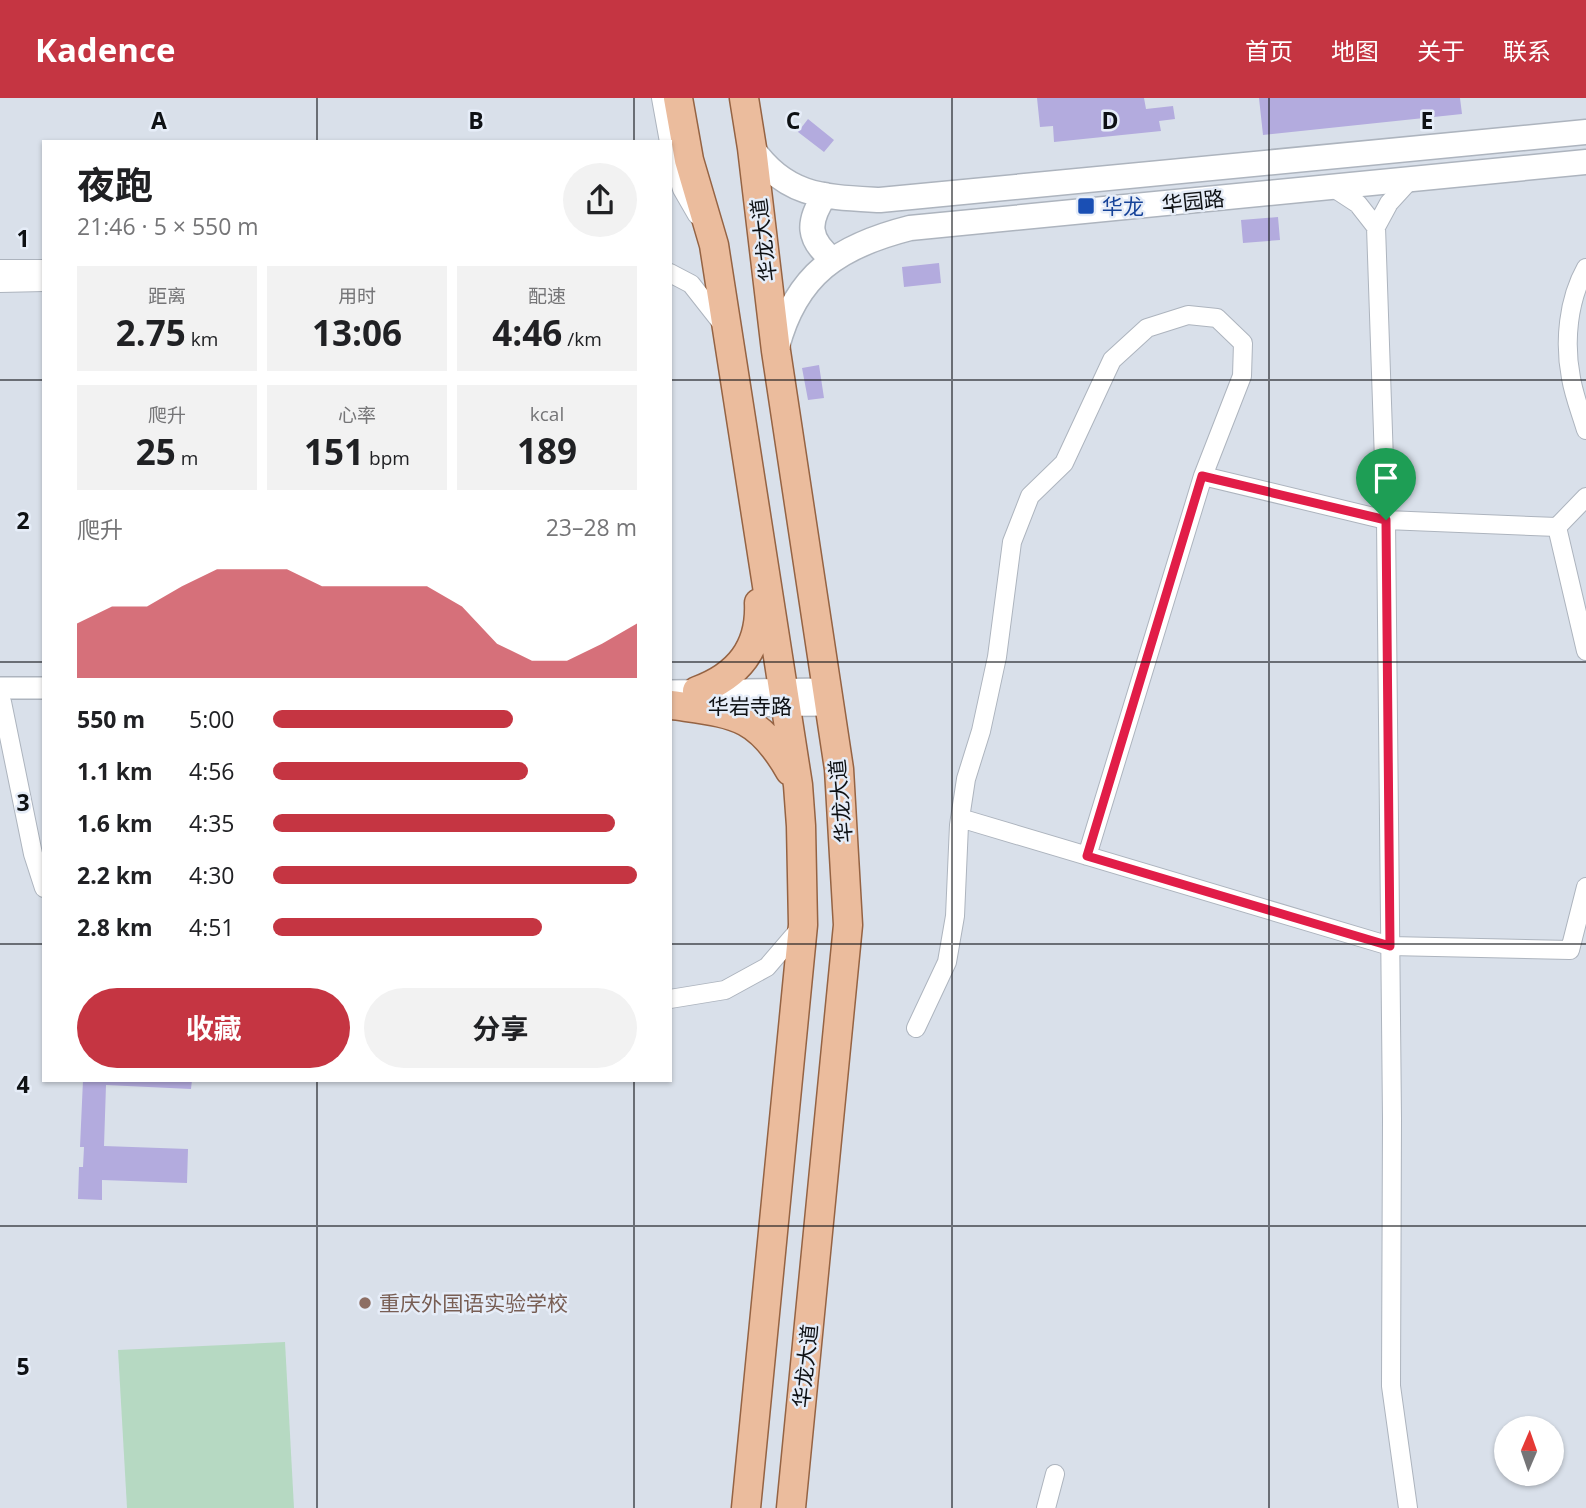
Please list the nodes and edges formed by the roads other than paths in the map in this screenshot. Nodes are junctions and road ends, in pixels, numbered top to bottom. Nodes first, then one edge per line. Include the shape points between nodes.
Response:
1 (662, 98) edge
2 (678, 98) edge
3 (744, 98) edge
4 (1586, 132) edge
5 (669, 140) edge
6 (752, 148) junction
7 (672, 156) edge
8 (1586, 163) edge
9 (1410, 180) junction
10 (1332, 187) junction
11 (825, 195) junction
12 (1376, 227) junction
13 (714, 245) junction
14 (833, 260) junction
15 (1586, 268) edge
16 (0, 269) edge
17 (42, 269) edge
18 (672, 274) edge
19 (42, 282) edge
20 (0, 283) edge
21 (727, 329) junction
22 (776, 351) junction
23 (1586, 430) edge
24 (1202, 476) junction
25 (1586, 497) edge
26 (1386, 520) junction
27 (758, 523) junction
28 (1557, 527) junction
29 (1586, 650) edge
30 (42, 688) edge
31 (1, 697) edge
32 (783, 697) junction
33 (828, 697) junction
34 (677, 698) edge
35 (42, 702) edge
36 (798, 785) junction
37 (960, 818) junction
38 (1087, 856) junction
39 (42, 882) edge
40 (1586, 887) edge
41 (803, 925) junction
42 (1390, 946) junction
43 (672, 999) edge
44 (916, 1028) dead end
45 (1055, 1474) dead end
46 (746, 1508) edge
47 (791, 1508) edge
48 (1046, 1508) edge
49 (1408, 1508) edge

1 - 5 street
2 - 13 main road, 华龙大道 via 689,160
3 - 6 main road, 华龙大道
4 - 11 main road, 华园路 via 906,198
6 - 11 main road, 华园路 via 780,180
6 - 22 main road, 华龙大道
7 - 13 street, 华龙大道 via 682,189
8 - 9 main road, 华园路
9 - 10 main road, 华园路
9 - 12 street via 1389,202
10 - 12 street via 1358,204
10 - 14 main road, 华园路 via 910,228 879,236
11 - 14 main road via 812,221 813,235
12 - 26 street
13 - 21 main road, 华龙大道
14 - 22 main road, 华园路 via 796,297
15 - 23 street via 1568,330 1571,378
16 - 17 street
18 - 21 street via 691,284
19 - 20 street
21 - 27 main road, 华龙大道
22 - 33 main road, 华龙大道
24 - 26 street
24 - 37 street via 1242,376 1243,343 1217,318 1188,315 1147,328 1112,360 1064,463 1030,496 1012,542 997,657
24 - 38 street
25 - 28 street
26 - 28 street
26 - 42 street
27 - 32 main road, 华龙大道
27 - 34 main road via 760,622 754,643 727,677
28 - 29 street
30 - 31 street
31 - 35 street
31 - 39 street
32 - 33 street, 华岩寺路
32 - 34 street, 华岩寺路
32 - 34 street, 华岩寺路
32 - 36 main road, 华龙大道
33 - 47 main road, 华龙大道 via 839,769 848,925
34 - 36 main road via 726,713 758,729 779,752
36 - 41 main road, 华龙大道
37 - 38 street
37 - 44 street via 955,916 947,962
38 - 42 street
40 - 42 street via 1570,950
41 - 43 street via 767,967 725,990
41 - 46 main road, 华龙大道
42 - 49 street via 1391,1386
45 - 48 street

